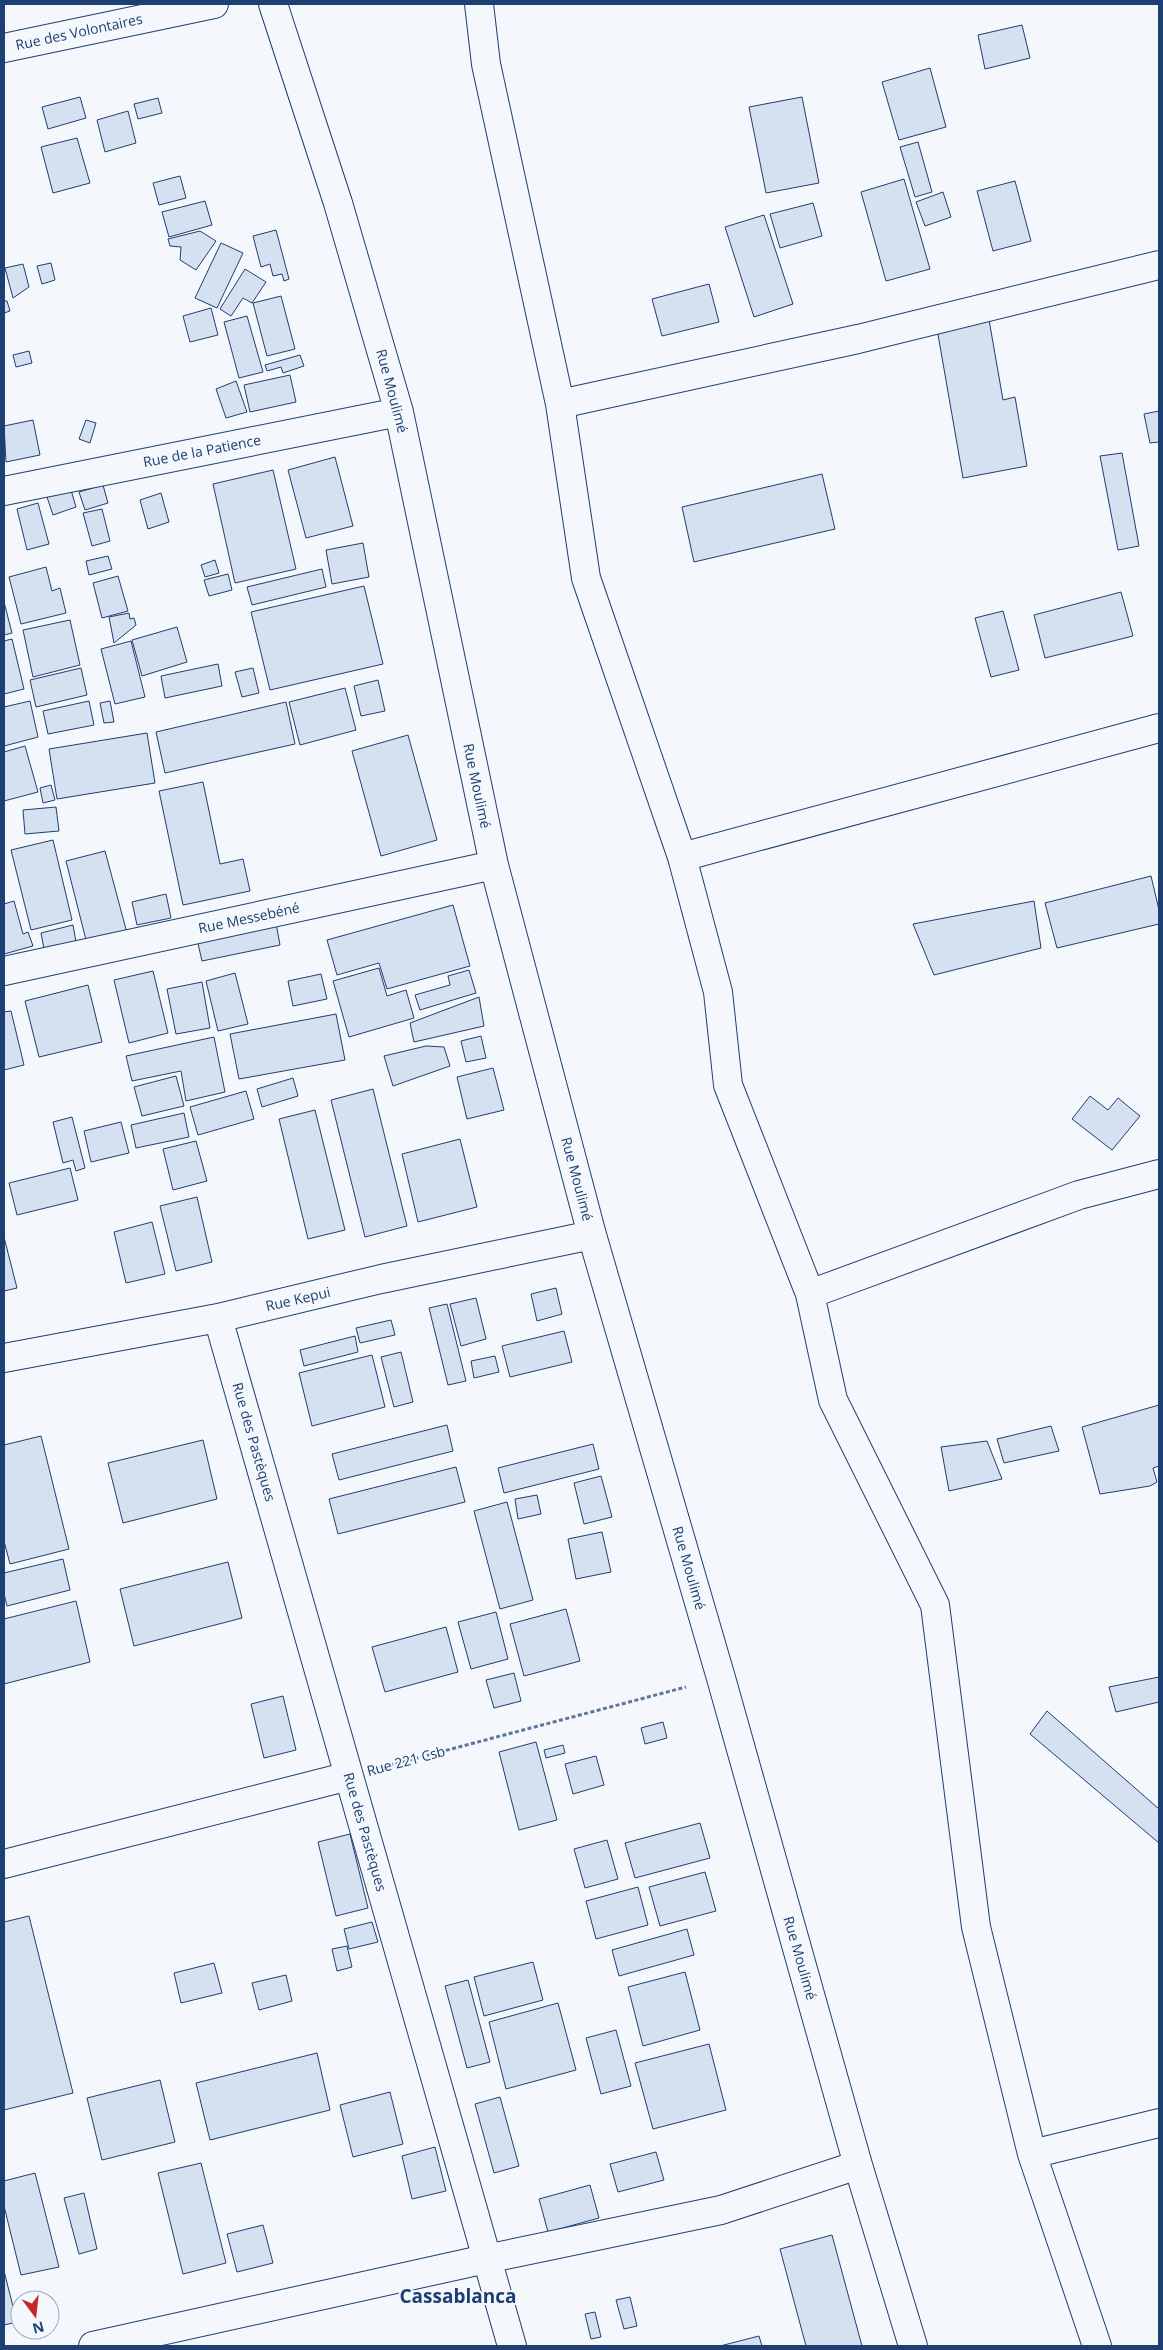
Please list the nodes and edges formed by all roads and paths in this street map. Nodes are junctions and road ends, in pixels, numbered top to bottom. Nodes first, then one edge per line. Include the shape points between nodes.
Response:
1 (214, 4) edge
2 (273, 4) edge
3 (479, 4) edge
4 (4, 48) edge
5 (1159, 266) edge
6 (560, 404) junction
7 (399, 412) junction
8 (4, 491) edge
9 (1159, 728) edge
10 (682, 857) junction
11 (494, 865) junction
12 (4, 971) edge
13 (1159, 1174) edge
14 (592, 1235) junction
15 (810, 1294) junction
16 (218, 1318) junction
17 (4, 1358) edge
18 (721, 1678) junction
19 (349, 1776) junction
20 (4, 1864) edge
21 (1159, 2123) edge
22 (1032, 2154) junction
23 (858, 2165) junction
24 (486, 2259) junction
25 (93, 2346) edge
26 (512, 2346) edge
27 (913, 2346) edge
28 (1097, 2346) edge

1 - 4 street, Rue des Volontaires
2 - 7 street, Rue Moulimé via 338,203
3 - 6 street via 486,64
5 - 6 street via 858,339
6 - 10 street via 586,578
7 - 8 street, Rue de la Patience
7 - 11 street, Rue Moulimé
9 - 10 street
10 - 15 street via 718,992 728,1085
11 - 12 street, Rue Messebéné
11 - 14 street, Rue Moulimé
13 - 15 street via 1079,1196
14 - 16 street, Rue Kepui via 381,1279
14 - 18 street, Rue Moulimé
15 - 22 street via 833,1400 935,1605 976,1927
16 - 17 street, Rue Kepui
16 - 19 street, Rue des Pastèques
18 - 19 path, Rue 221 Csb
18 - 23 street, Rue Moulimé
19 - 20 street, Rue 221 Csb
19 - 24 street, Rue des Pastèques
21 - 22 street
22 - 28 street
23 - 24 street via 721,2210
23 - 27 street, Rue Moulimé
24 - 25 street
24 - 26 street, Rue des Pastèques

